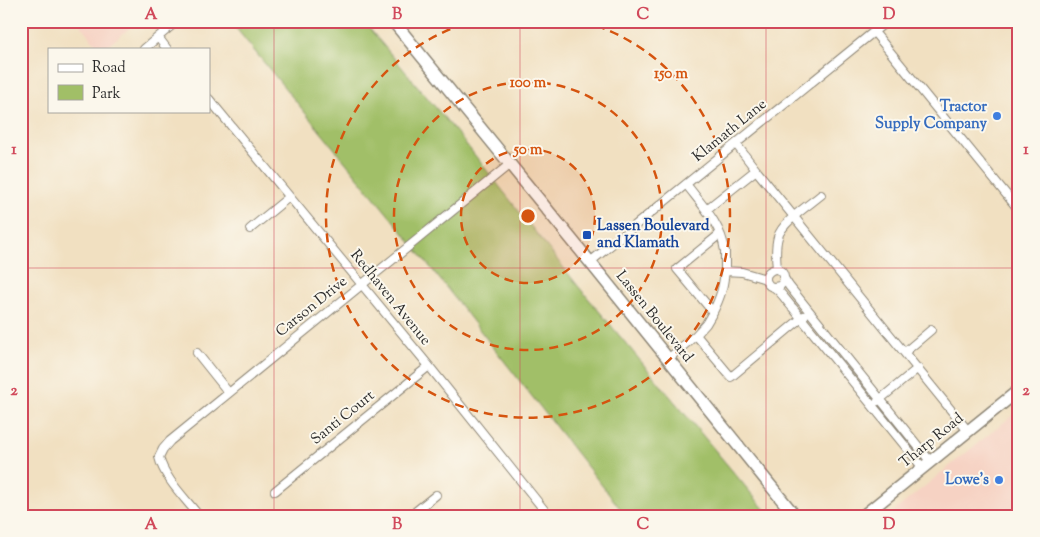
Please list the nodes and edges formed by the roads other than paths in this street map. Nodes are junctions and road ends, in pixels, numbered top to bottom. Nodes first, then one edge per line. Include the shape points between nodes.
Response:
1 (177, 21) edge
2 (392, 21) edge
3 (887, 21) edge
4 (874, 32) junction
5 (158, 37) junction
6 (145, 48) edge
7 (167, 48) edge
8 (210, 100) edge
9 (736, 144) junction
10 (510, 164) junction
11 (756, 170) junction
12 (686, 184) junction
13 (821, 195) dead end
14 (289, 197) junction
15 (707, 209) junction
16 (1019, 210) edge
17 (794, 217) junction
18 (250, 229) dead end
19 (720, 234) junction
20 (590, 262) junction
21 (777, 269) junction
22 (725, 271) junction
23 (784, 278) junction
24 (766, 279) junction
25 (361, 285) junction
26 (774, 287) junction
27 (713, 312) junction
28 (810, 312) junction
29 (801, 319) junction
30 (931, 330) dead end
31 (696, 335) junction
32 (905, 352) junction
33 (197, 353) dead end
34 (668, 359) junction
35 (429, 366) junction
36 (918, 368) junction
37 (1019, 390) edge
38 (229, 393) junction
39 (880, 399) junction
40 (872, 406) junction
41 (968, 431) junction
42 (927, 465) junction
43 (274, 491) dead end
44 (436, 495) dead end
45 (199, 516) edge
46 (410, 516) edge
47 (549, 516) edge
48 (795, 516) edge
49 (863, 516) edge

1 - 5 street
2 - 10 street, Lassen Boulevard
3 - 4 street, Klamath Lane
4 - 9 street, Klamath Lane
4 - 16 street
5 - 6 street
5 - 7 street
8 - 14 street, Redhaven Avenue
9 - 11 street
9 - 12 street, Klamath Lane
10 - 20 street, Lassen Boulevard
10 - 25 street, Carson Drive
11 - 15 street
11 - 17 street
12 - 15 street
12 - 20 street, Klamath Lane
13 - 17 street
14 - 18 street
14 - 25 street, Redhaven Avenue
15 - 19 street
17 - 21 street via 779,235
17 - 32 street
19 - 22 street via 725,252
19 - 27 street via 678,269
20 - 34 street, Lassen Boulevard
21 - 23 street
21 - 24 street via 769,271
22 - 24 street
22 - 27 street via 723,288
23 - 26 street via 780,286
23 - 28 street
24 - 26 street
25 - 35 street, Redhaven Avenue
25 - 38 street, Carson Drive
26 - 29 street
27 - 31 street
28 - 29 street
28 - 39 street
29 - 31 street via 731,377
29 - 40 street
30 - 32 street
31 - 34 street
32 - 36 street
33 - 38 street
34 - 48 street, Lassen Boulevard
35 - 43 street, Santi Court
35 - 47 street, Redhaven Avenue
36 - 39 street
36 - 41 street
37 - 41 street, Tharp Road
38 - 45 street, Carson Drive via 170,441 159,457 167,475
39 - 40 street
39 - 42 street
40 - 42 street
41 - 42 street, Tharp Road
42 - 49 street, Tharp Road
44 - 46 street

